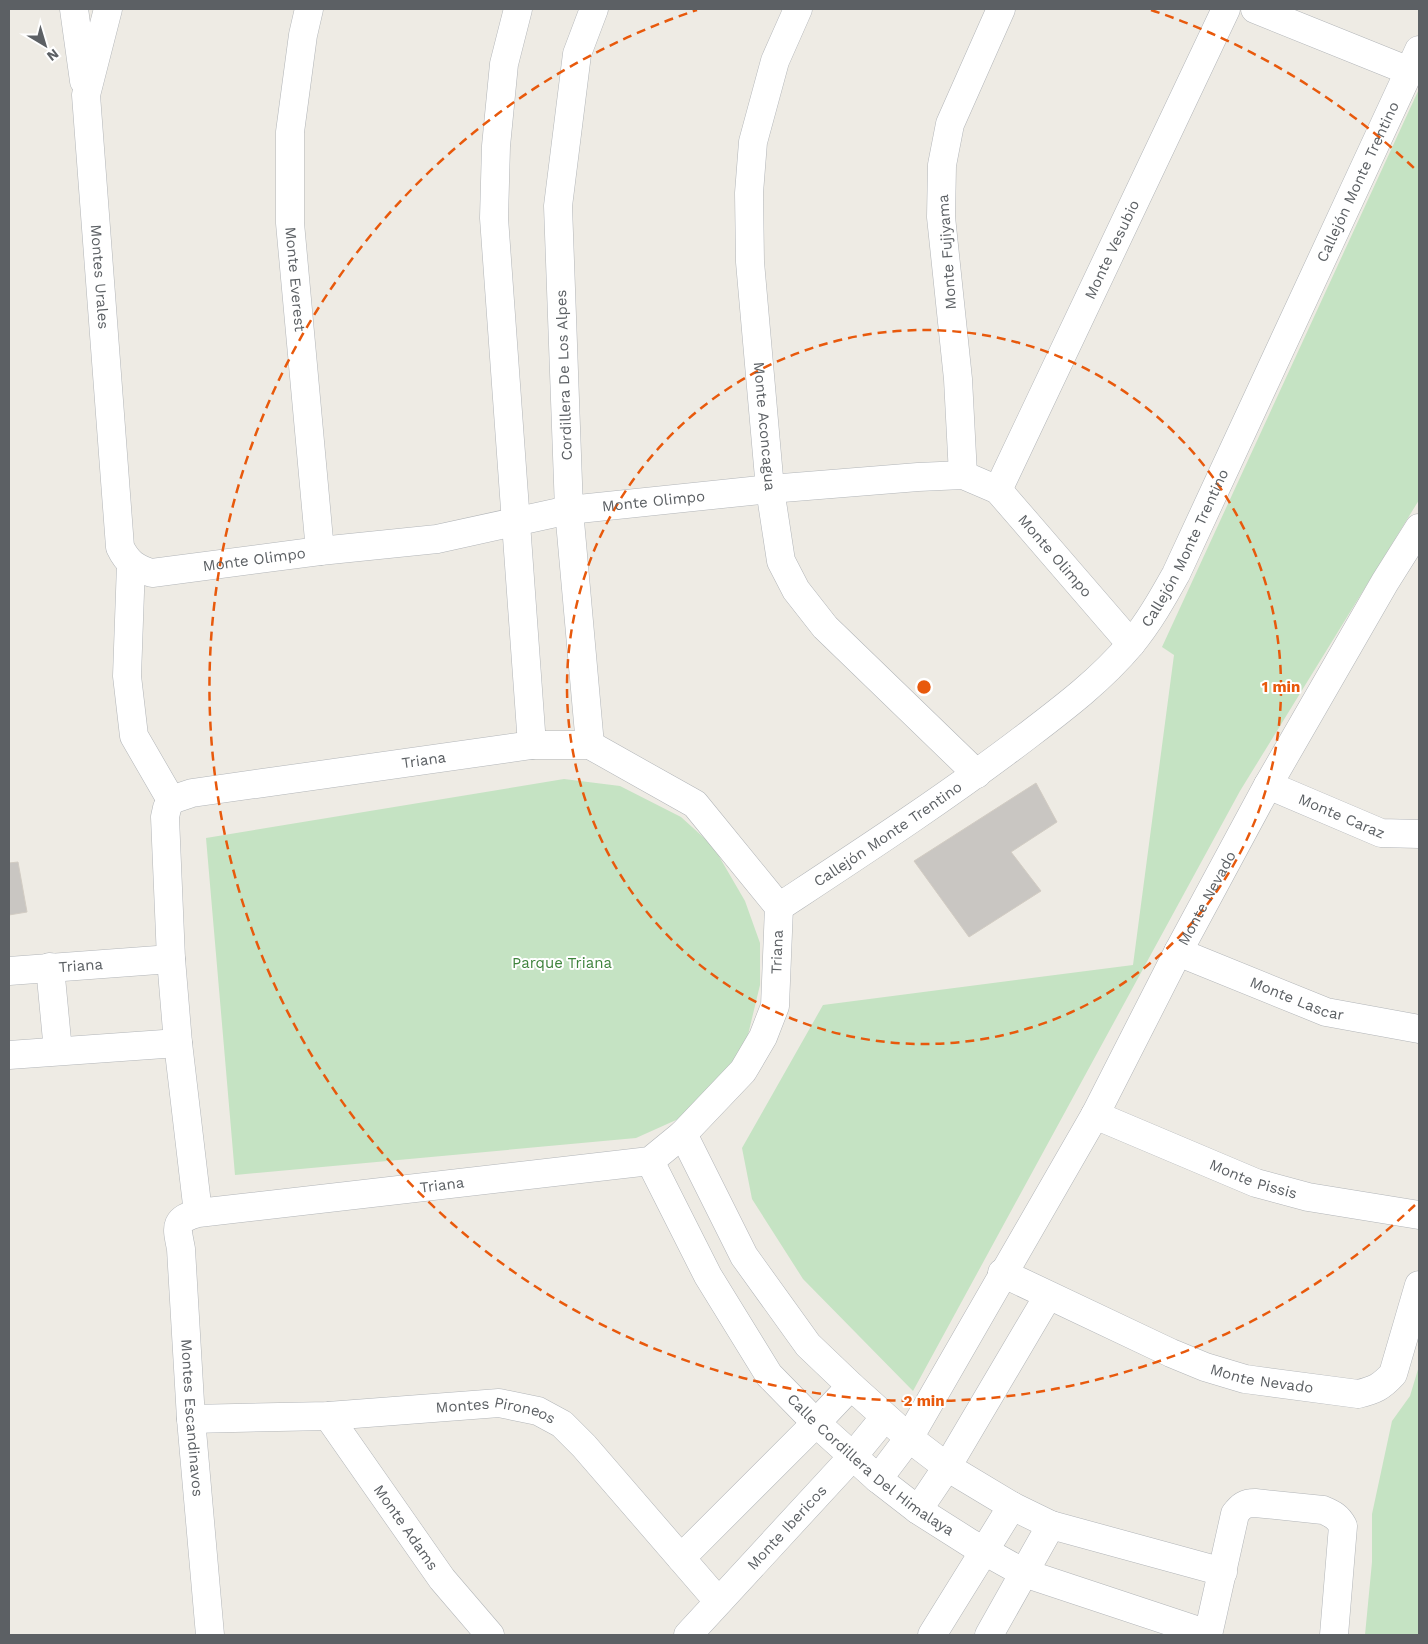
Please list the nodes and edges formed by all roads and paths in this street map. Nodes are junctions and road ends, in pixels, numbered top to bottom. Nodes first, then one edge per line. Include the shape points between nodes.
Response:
1 (74, 9) edge
2 (108, 9) edge
3 (308, 9) edge
4 (518, 9) edge
5 (594, 9) edge
6 (798, 9) edge
7 (1001, 9) edge
8 (1226, 9) edge
9 (1255, 9) edge
10 (1414, 61) edge
11 (86, 95) junction
12 (963, 475) junction
13 (770, 489) junction
14 (998, 490) junction
15 (569, 510) junction
16 (516, 522) junction
17 (1419, 528) edge
18 (320, 551) junction
19 (125, 556) junction
20 (1131, 644) junction
21 (532, 745) junction
22 (590, 745) junction
23 (977, 774) junction
24 (1268, 786) junction
25 (172, 800) junction
26 (1419, 834) edge
27 (779, 908) junction
28 (1178, 952) junction
29 (171, 959) junction
30 (50, 968) junction
31 (9, 971) edge
32 (1419, 1029) edge
33 (178, 1043) junction
34 (58, 1051) junction
35 (9, 1055) edge
36 (1095, 1115) junction
37 (683, 1134) junction
38 (650, 1161) junction
39 (198, 1213) junction
40 (1419, 1216) edge
41 (1002, 1273) junction
42 (1419, 1285) edge
43 (1048, 1296) junction
44 (850, 1386) junction
45 (328, 1416) junction
46 (885, 1417) junction
47 (191, 1419) junction
48 (816, 1423) junction
49 (909, 1438) junction
50 (853, 1456) junction
51 (947, 1467) junction
52 (878, 1479) junction
53 (1012, 1506) junction
54 (918, 1510) junction
55 (1051, 1525) junction
56 (984, 1551) junction
57 (681, 1558) junction
58 (1223, 1572) junction
59 (1024, 1573) junction
60 (718, 1601) junction
61 (215, 1629) edge
62 (490, 1635) edge
63 (688, 1635) edge
64 (932, 1635) edge
65 (989, 1635) edge
66 (1208, 1635) edge
67 (1334, 1635) edge

1 - 11 street
2 - 11 street, Montes Urales
3 - 18 street, Monte Everest via 290,132 290,223
4 - 16 street via 504,64 496,146 494,218
5 - 15 street, Cordillera De Los Alpes via 577,54 558,206
6 - 13 street, Monte Aconcagua via 775,61 755,133 748,193 750,262
7 - 12 street, Monte Fujiyama via 950,124 942,165 941,217 958,379
8 - 14 street, Monte Vesubio
9 - 10 street
10 - 20 street, Callejón Monte Trentino via 1176,574 1156,610
11 - 19 street, Montes Urales
12 - 13 street, Monte Olimpo
12 - 14 street, Monte Olimpo
13 - 15 street, Monte Olimpo
13 - 23 street, Monte Aconcagua via 781,561 796,590 825,627
14 - 20 street, Monte Olimpo
15 - 16 street, Monte Olimpo
15 - 22 street, Cordillera De Los Alpes
16 - 18 street, Monte Olimpo via 437,538
16 - 21 street
17 - 24 street, Monte Nevado
18 - 19 street, Monte Olimpo via 152,573 142,570
19 - 25 street, Montes Urales via 127,676 134,736
20 - 23 street, Callejón Monte Trentino via 1102,676
21 - 22 street, Triana
21 - 25 street, Triana via 192,793
22 - 27 street, Triana via 695,804
23 - 27 street, Callejón Monte Trentino
24 - 26 street, Monte Caraz via 1381,833
24 - 28 street, Monte Nevado
25 - 29 street via 165,817
27 - 37 street, Triana via 775,1006 763,1037 743,1071
28 - 32 street, Monte Lascar via 1326,1012
28 - 36 street, Monte Nevado
29 - 30 street, Triana
29 - 33 street
30 - 31 street, Triana
30 - 34 street, Triana
33 - 34 street
33 - 39 street
34 - 35 street
36 - 40 street, Monte Pissis via 1256,1183 1308,1197
36 - 41 street, Monte Nevado
37 - 38 street, Triana
37 - 44 street via 744,1256 808,1345
38 - 39 street, Triana
38 - 48 street, Calle Cordillera Del Himalaya via 708,1276 769,1374
39 - 47 street, Montes Escandinavos via 185,1217 178,1228
41 - 43 street, Monte Nevado
41 - 49 street, Monte Nevado
42 - 43 street, Monte Nevado via 1393,1374 1375,1390 1358,1394 1245,1379 1205,1367
43 - 51 street
44 - 46 street
44 - 48 street
45 - 47 street, Montes Pironeos
45 - 57 street, Montes Pironeos via 499,1403 538,1411 562,1424 584,1446
45 - 62 street, Monte Adams via 442,1579
46 - 49 street
46 - 50 street, Monte Ibericos
47 - 61 street, Montes Escandinavos
48 - 50 street, Calle Cordillera Del Himalaya
48 - 57 street
49 - 51 street
49 - 52 street, Monte Nevado
50 - 52 street, Calle Cordillera Del Himalaya
50 - 60 street, Monte Ibericos
51 - 53 street
51 - 54 street
52 - 54 street, Calle Cordillera Del Himalaya
53 - 55 street
53 - 56 street
54 - 56 street, Calle Cordillera Del Himalaya
55 - 58 street
55 - 59 street
56 - 59 street, Calle Cordillera Del Himalaya
56 - 64 street
57 - 60 street, Montes Pironeos
58 - 66 street, Calle Cordillera Del Himalaya
58 - 67 street, Calle Cordillera Del Himalaya via 1235,1514 1247,1503 1323,1510 1333,1514 1343,1526
59 - 65 street
59 - 66 street, Calle Cordillera Del Himalaya
60 - 63 street, Monte Ibericos

